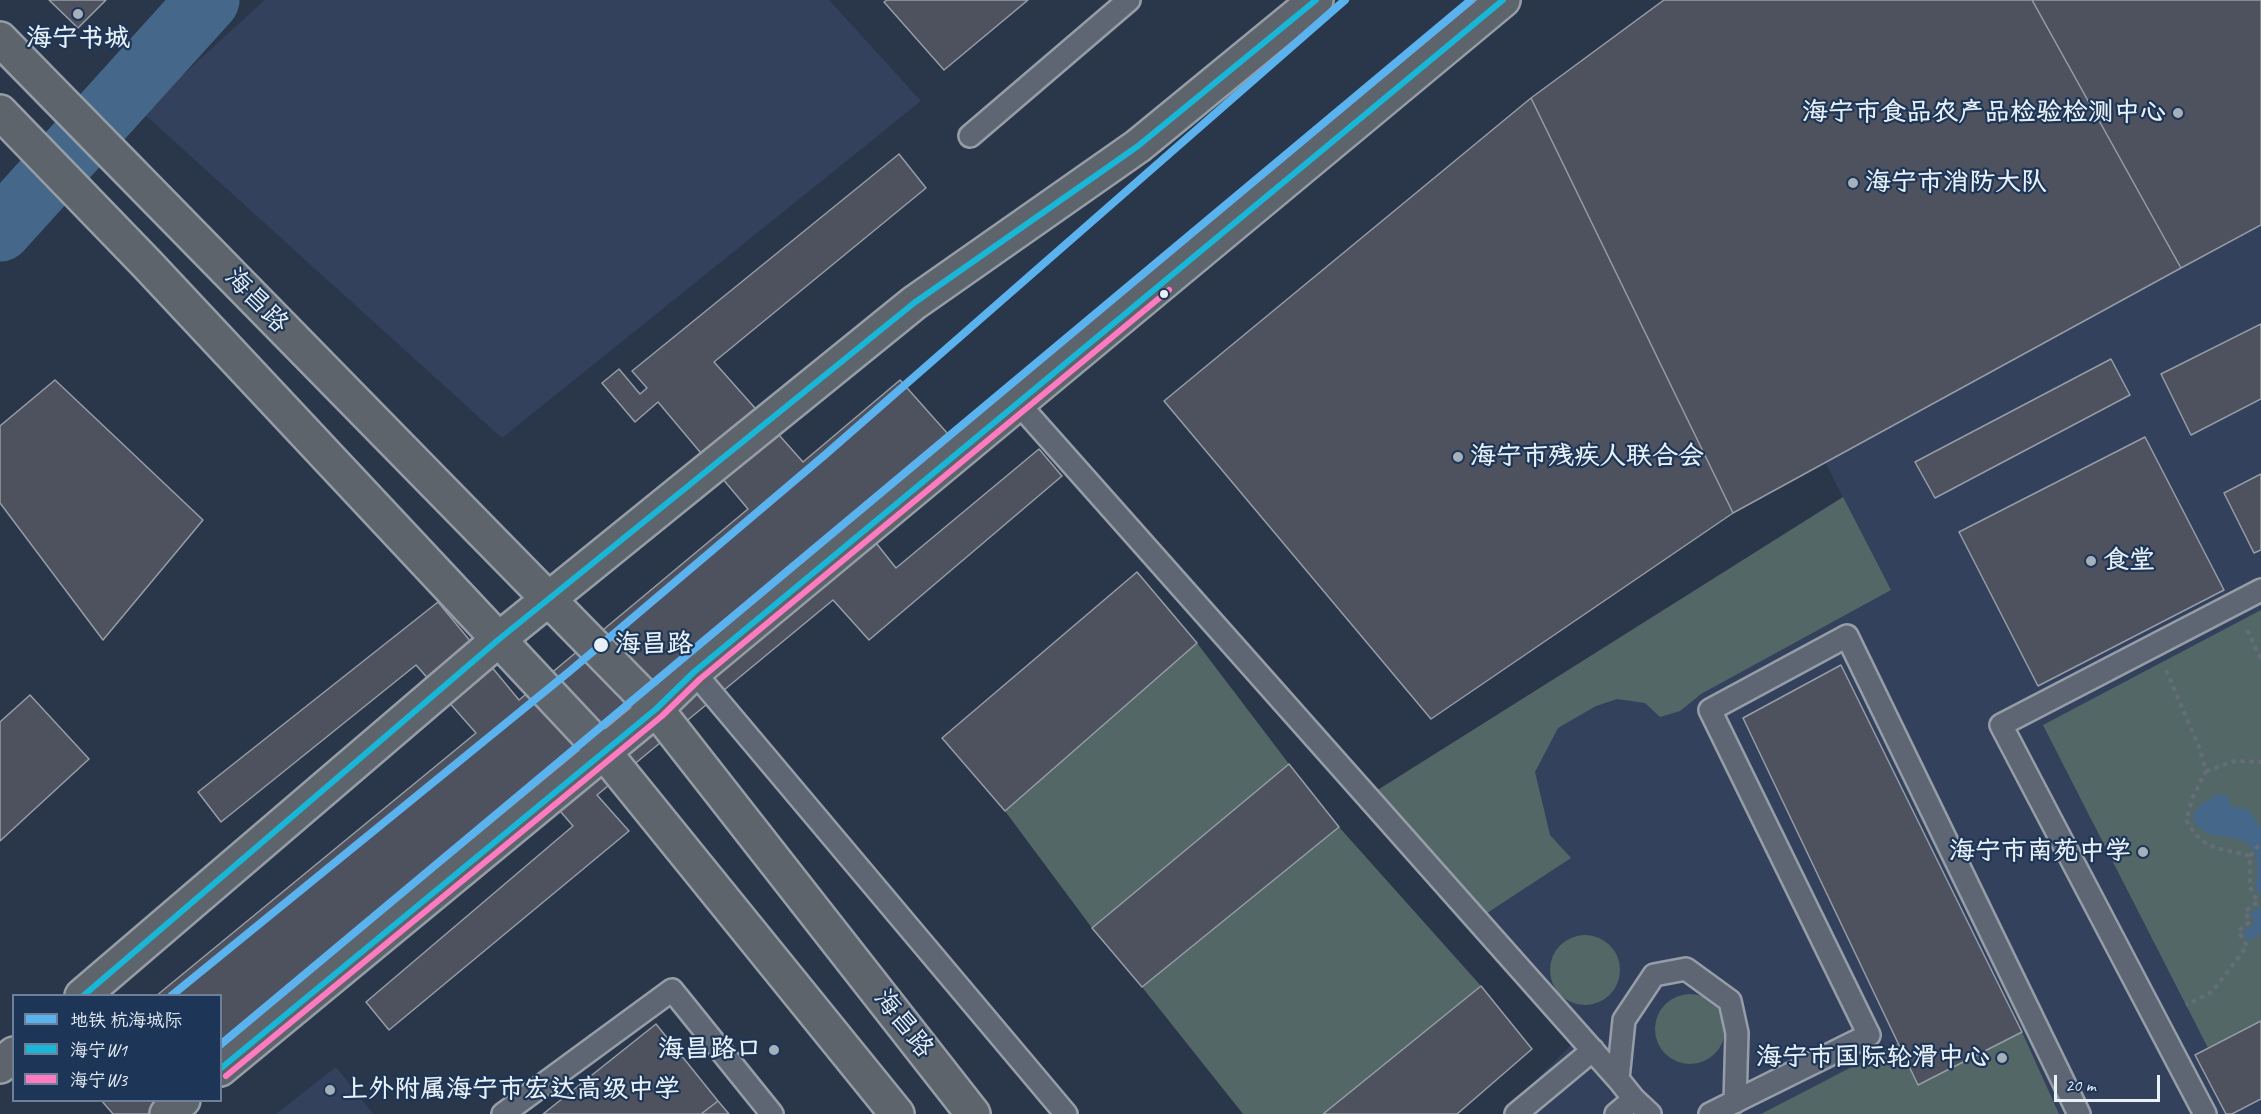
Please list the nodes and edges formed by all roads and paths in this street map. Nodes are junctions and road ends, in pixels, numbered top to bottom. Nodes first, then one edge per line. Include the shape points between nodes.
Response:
1 (1129, 0) edge
2 (1316, 0) edge
3 (1503, 0) edge
4 (0, 39) edge
5 (0, 112) edge
6 (970, 136) dead end
7 (1018, 403) junction
8 (2261, 590) edge
9 (548, 599) junction
10 (498, 640) junction
11 (2163, 662) dead end
12 (694, 672) junction
13 (656, 709) junction
14 (603, 751) junction
15 (2261, 762) edge
16 (2206, 771) junction
17 (2261, 842) edge
18 (2251, 854) junction
19 (84, 994) edge
20 (2186, 1005) dead end
21 (1593, 1050) junction
22 (12, 1056) edge
23 (0, 1066) edge
24 (222, 1067) edge
25 (1618, 1079) junction
26 (1634, 1099) junction
27 (182, 1102) edge
28 (1735, 1102) junction
29 (167, 1114) edge
30 (503, 1114) edge
31 (772, 1114) edge
32 (897, 1114) edge
33 (973, 1114) edge
34 (1066, 1114) edge
35 (1516, 1114) edge
36 (1616, 1114) edge
37 (1650, 1114) edge
38 (1710, 1114) edge
39 (2079, 1114) edge
40 (2205, 1114) edge

1 - 6 lane
2 - 9 main road via 1138,146 914,303
3 - 7 main road
4 - 9 main road, 海昌路
5 - 10 main road, 海昌路
7 - 12 main road
7 - 21 lane
8 - 40 lane via 2001,725
9 - 10 main road
9 - 13 main road, 海昌路
10 - 14 main road, 海昌路
10 - 19 main road
11 - 16 path
12 - 13 main road
12 - 34 lane
13 - 14 main road
13 - 33 main road, 海昌路
14 - 24 main road
14 - 32 main road, 海昌路
15 - 16 path via 2235,761
16 - 18 path via 2186,820 2197,840 2216,849
17 - 18 path
18 - 20 path via 2250,887 2258,902 2245,911 2250,922 2238,931 2247,946 2212,992
21 - 25 lane
21 - 35 lane
22 - 23 main road
25 - 26 lane
25 - 28 lane via 1623,1020 1654,975 1686,969 1730,1001 1737,1033
26 - 36 lane
26 - 37 lane
27 - 29 main road
28 - 38 lane
28 - 39 lane via 1869,1035 1710,710 1847,636
30 - 31 lane via 672,990

